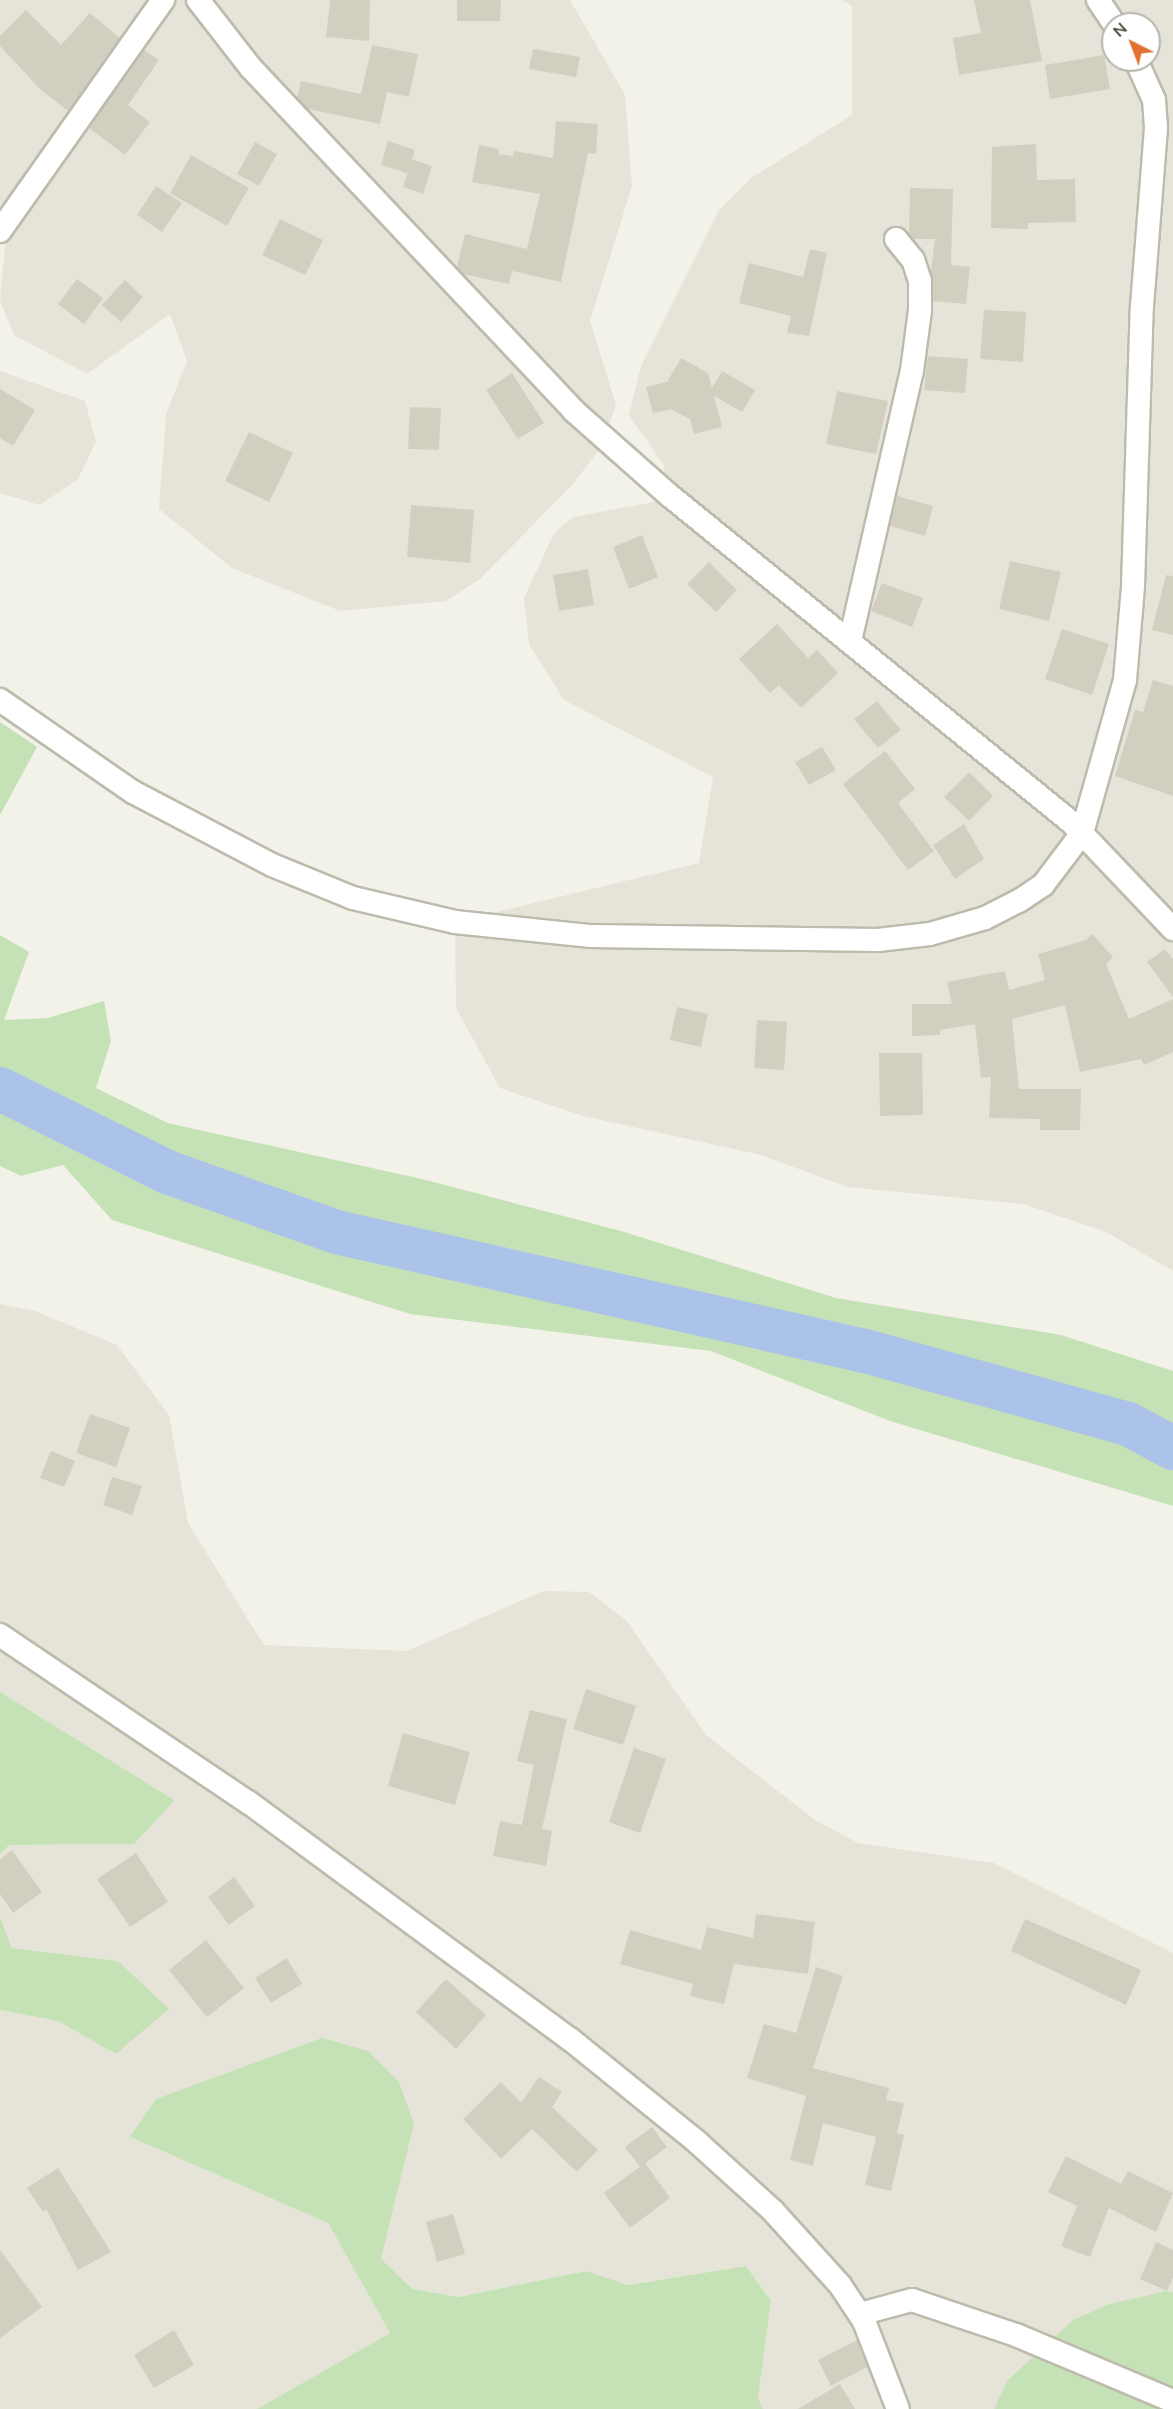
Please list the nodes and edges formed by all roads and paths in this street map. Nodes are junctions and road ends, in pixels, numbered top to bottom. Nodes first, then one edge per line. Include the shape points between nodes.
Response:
1 (163, 0) edge
2 (198, 0) edge
3 (1142, 72) edge
4 (0, 231) edge
5 (896, 239) dead end
6 (850, 641) junction
7 (0, 700) edge
8 (1082, 833) junction
9 (1173, 929) edge
10 (0, 1635) edge
11 (860, 2314) junction
12 (1173, 2401) edge
13 (898, 2409) edge

1 - 4 street
2 - 6 street via 291,111 574,411 669,495
3 - 8 street via 1155,100 1156,128 1142,306 1133,586 1125,680
5 - 6 street via 913,260 920,281 920,310 912,371
6 - 8 street
7 - 8 street via 133,792 272,865 353,898 455,922 591,936 878,940 930,934 985,918 1019,901 1043,885
8 - 9 street
10 - 11 street via 248,1802 570,2039 697,2142 773,2211 824,2264
11 - 12 street via 912,2300 1017,2335
11 - 13 street

